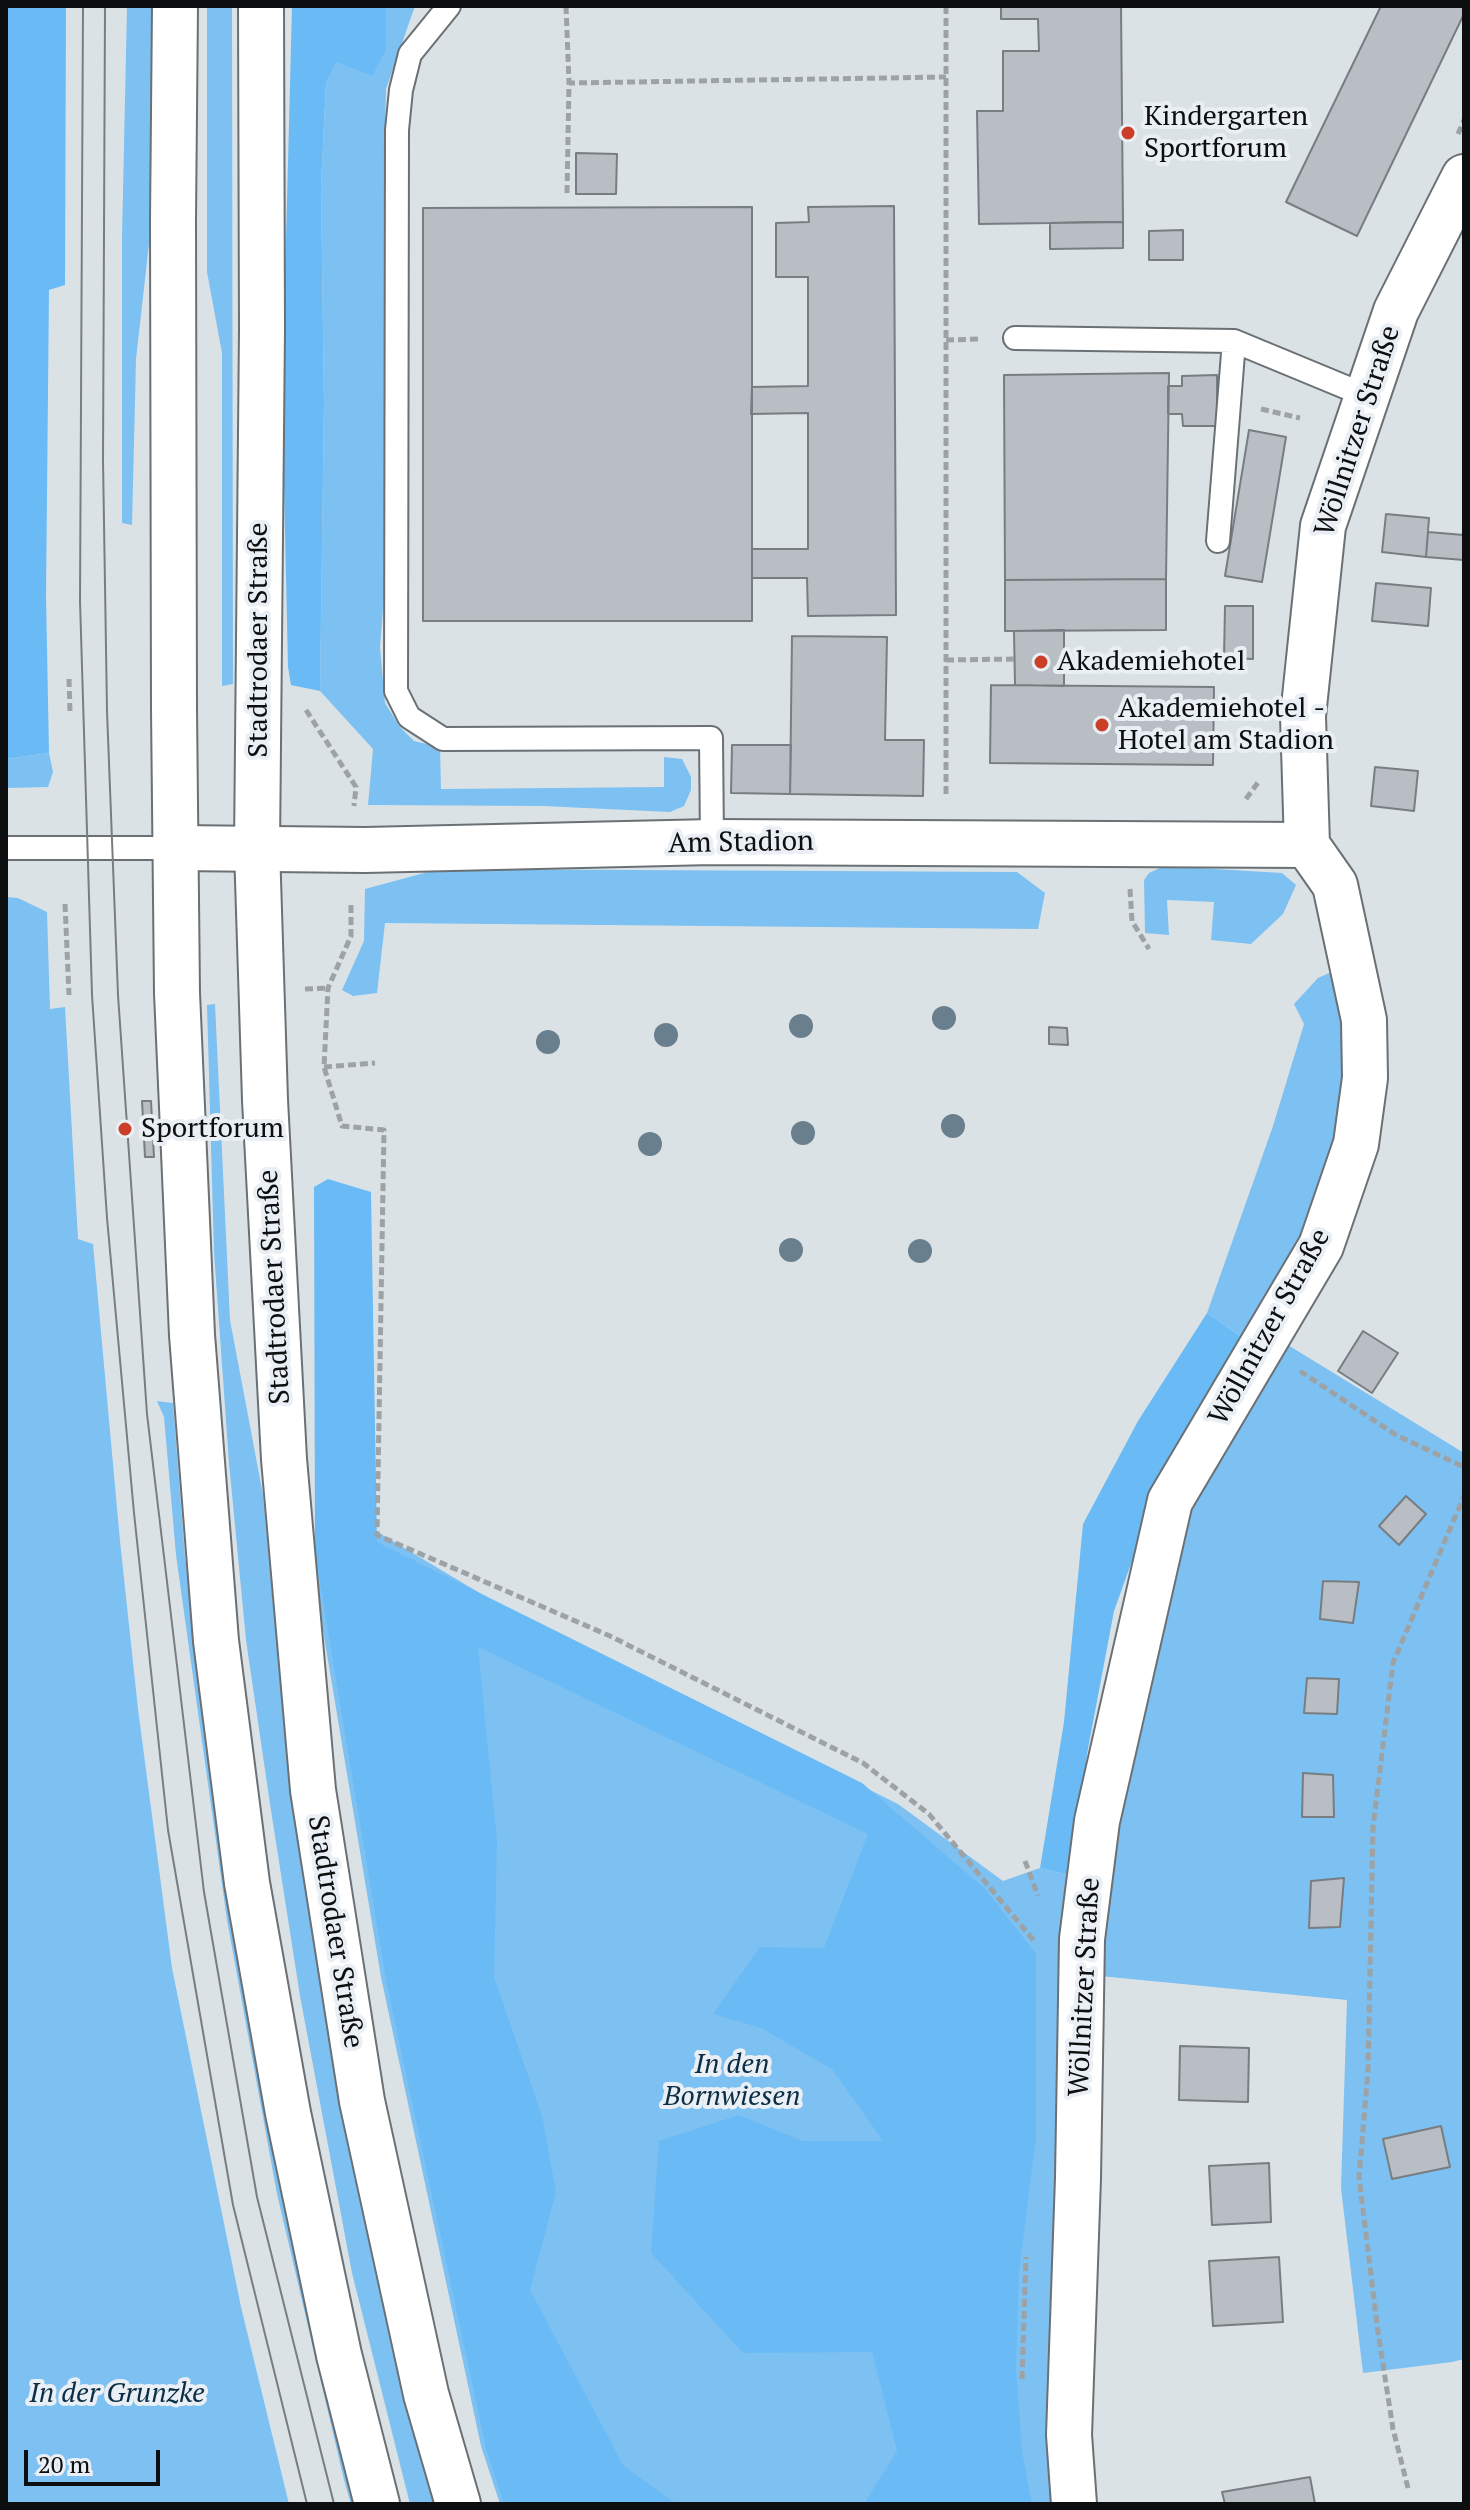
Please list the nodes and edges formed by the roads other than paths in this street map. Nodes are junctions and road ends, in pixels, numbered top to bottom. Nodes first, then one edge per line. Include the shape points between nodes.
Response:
1 (175, 6) edge
2 (261, 6) edge
3 (449, 6) edge
4 (1464, 177) edge
5 (1015, 338) dead end
6 (1234, 341) junction
7 (1367, 396) junction
8 (1218, 541) dead end
9 (712, 842) junction
10 (1307, 845) junction
11 (6, 848) edge
12 (176, 848) junction
13 (257, 848) junction
14 (377, 2504) edge
15 (458, 2504) edge
16 (1074, 2504) edge

1 - 12 main road
2 - 13 main road, Stadtrodaer Straße
3 - 9 lane via 410,54 397,130 396,691 409,717 443,739 711,738
4 - 7 main road, Wöllnitzer Straße via 1396,311
5 - 6 lane
6 - 7 lane
6 - 8 lane
7 - 10 main road, Wöllnitzer Straße via 1323,526 1303,716
9 - 10 main road, Am Stadion
9 - 13 main road, Am Stadion
10 - 16 main road, Wöllnitzer Straße via 1335,885 1364,1020 1365,1078 1356,1144 1321,1246 1170,1501 1097,1821 1082,1939 1069,2435
11 - 12 lane
12 - 13 main road, Am Stadion
12 - 14 main road via 192,1335 218,1656 247,1883 288,2113
13 - 15 main road, Stadtrodaer Straße via 284,1459 313,1790 362,2101 426,2394

